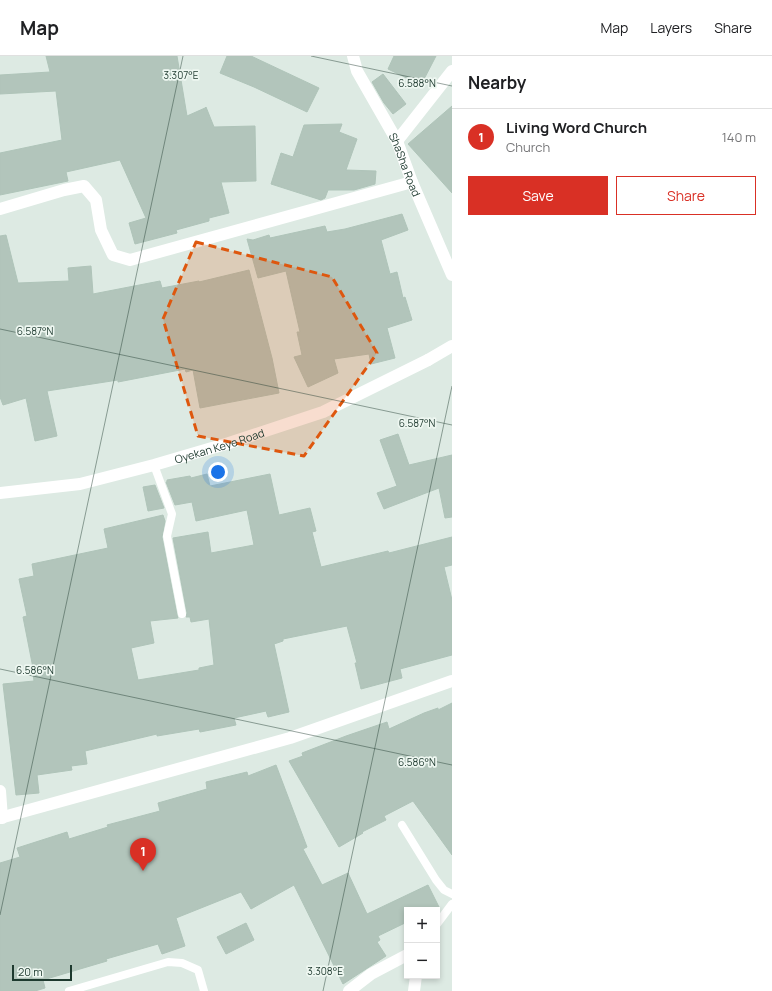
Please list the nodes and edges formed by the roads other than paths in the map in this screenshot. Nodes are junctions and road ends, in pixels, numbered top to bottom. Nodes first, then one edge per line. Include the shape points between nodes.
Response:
1 (353, 56) edge
2 (452, 71) edge
3 (398, 141) junction
4 (412, 182) junction
5 (0, 209) edge
6 (452, 275) edge
7 (452, 346) edge
8 (154, 465) junction
9 (0, 493) edge
10 (182, 614) dead end
11 (452, 681) edge
12 (0, 791) edge
13 (1, 818) edge
14 (402, 825) dead end
15 (452, 894) edge
16 (452, 904) edge
17 (440, 920) edge
18 (404, 957) edge
19 (416, 979) edge
20 (69, 991) edge
21 (204, 991) edge
22 (349, 991) edge
23 (414, 991) edge

1 - 3 street, ShaSha Road via 357,71
2 - 3 street
3 - 4 street, ShaSha Road
4 - 5 street via 130,260 113,255 102,230 96,200 84,186
4 - 6 street, ShaSha Road
7 - 8 street, Oyekan Keye Road via 323,412
8 - 9 street, Oyekan Keye Road via 80,484
8 - 10 lane via 172,514 167,536
11 - 13 street via 290,738
12 - 13 street
14 - 15 lane via 436,880 444,890
16 - 17 lane
18 - 22 street via 371,974
19 - 23 street
20 - 21 lane via 168,962 182,963 198,970

